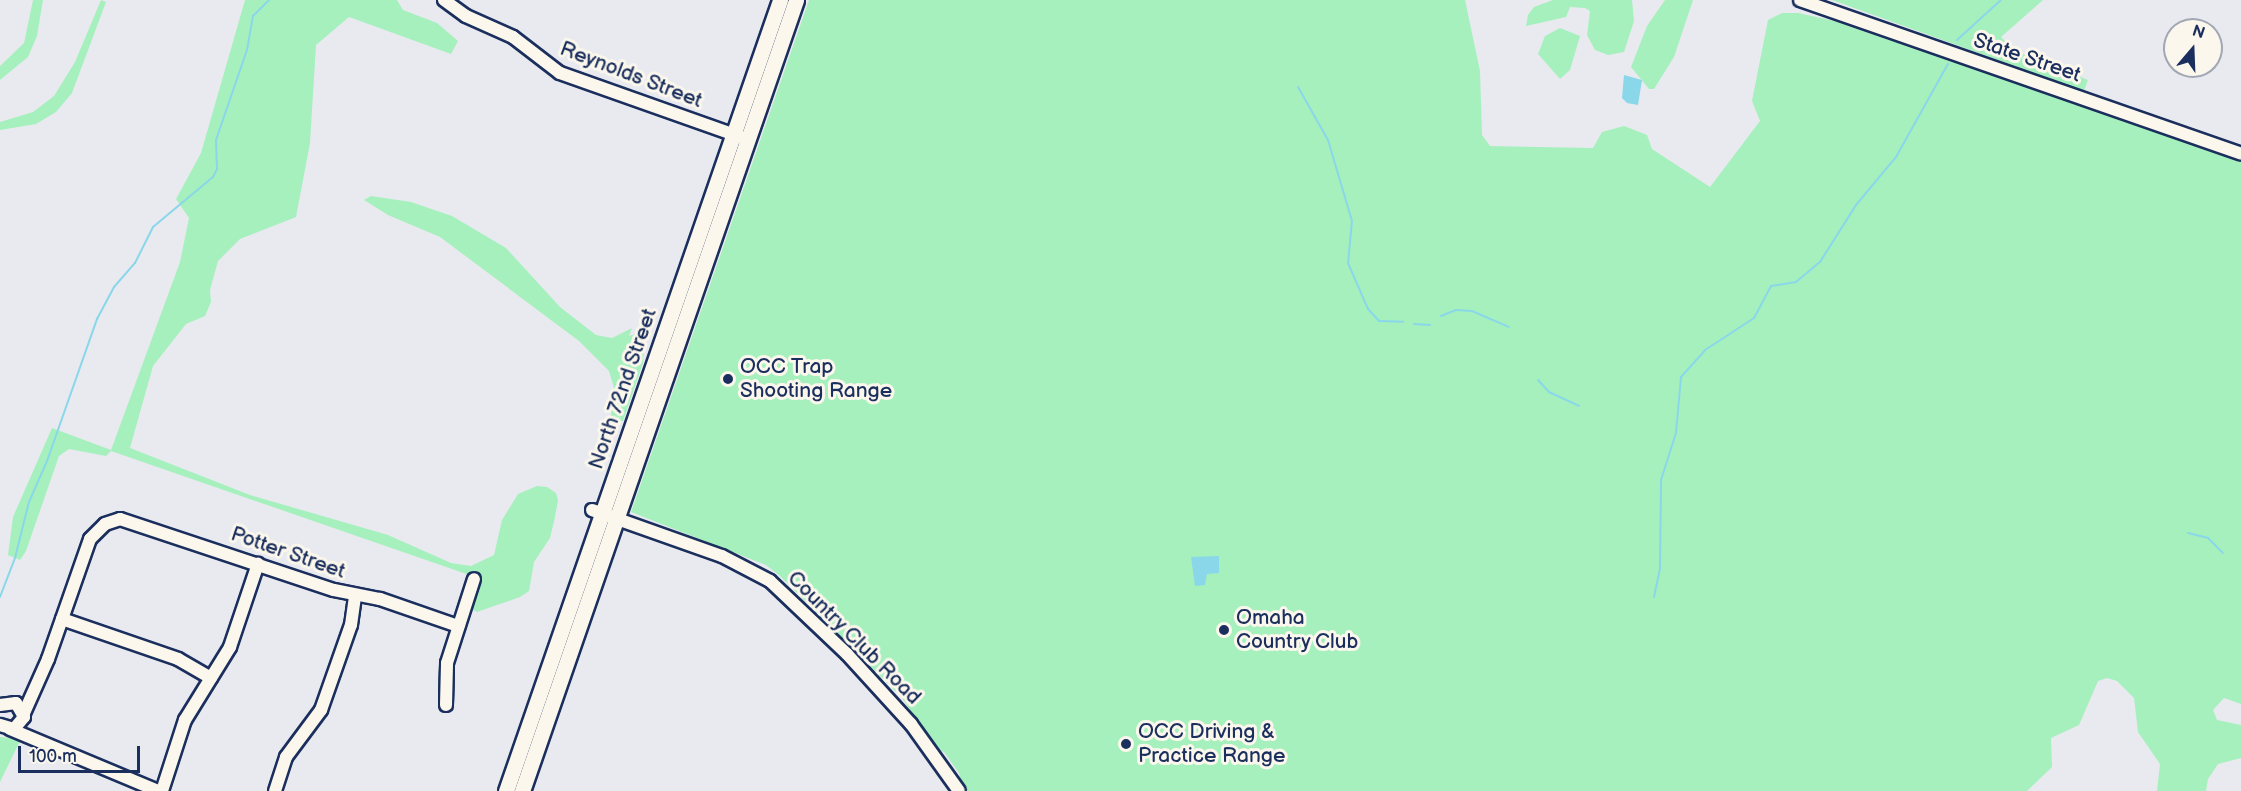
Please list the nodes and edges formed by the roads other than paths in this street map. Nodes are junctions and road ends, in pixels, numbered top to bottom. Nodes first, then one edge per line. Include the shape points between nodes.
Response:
1 (444, 0) edge
2 (780, 0) edge
3 (796, 0) edge
4 (1800, 0) edge
5 (1815, 2) edge
6 (740, 137) junction
7 (2241, 154) edge
8 (603, 514) junction
9 (258, 564) junction
10 (474, 579) dead end
11 (355, 595) junction
12 (62, 619) junction
13 (458, 626) junction
14 (211, 678) junction
15 (37, 681) junction
16 (5, 701) edge
17 (446, 705) dead end
18 (24, 715) junction
19 (4, 729) edge
20 (48, 748) junction
21 (160, 791) edge
22 (275, 791) edge
23 (506, 791) edge
24 (522, 791) edge
25 (959, 791) edge

1 - 6 street, Reynolds Street via 466,16 513,37 560,73
2 - 6 main road, North 72nd Street
3 - 6 main road, North 72nd Street
4 - 5 street, State Street
5 - 7 street, State Street
6 - 8 main road, North 72nd Street
8 - 23 main road, North 72nd Street
8 - 24 main road, North 72nd Street
8 - 25 street, Country Club Road via 739,563 784,592 911,724
9 - 11 street, Potter Street
9 - 12 street, Potter Street via 120,519 105,524 90,539
9 - 14 street via 230,647
10 - 13 street
11 - 13 street, Potter Street via 380,599
11 - 22 street via 351,625 321,710 286,758
12 - 14 street via 178,659
12 - 15 street
13 - 17 street via 446,670
14 - 21 street via 181,730
15 - 16 street
15 - 18 street
16 - 18 street
18 - 19 street via 20,724
18 - 20 street via 33,736
19 - 20 street
20 - 21 street

